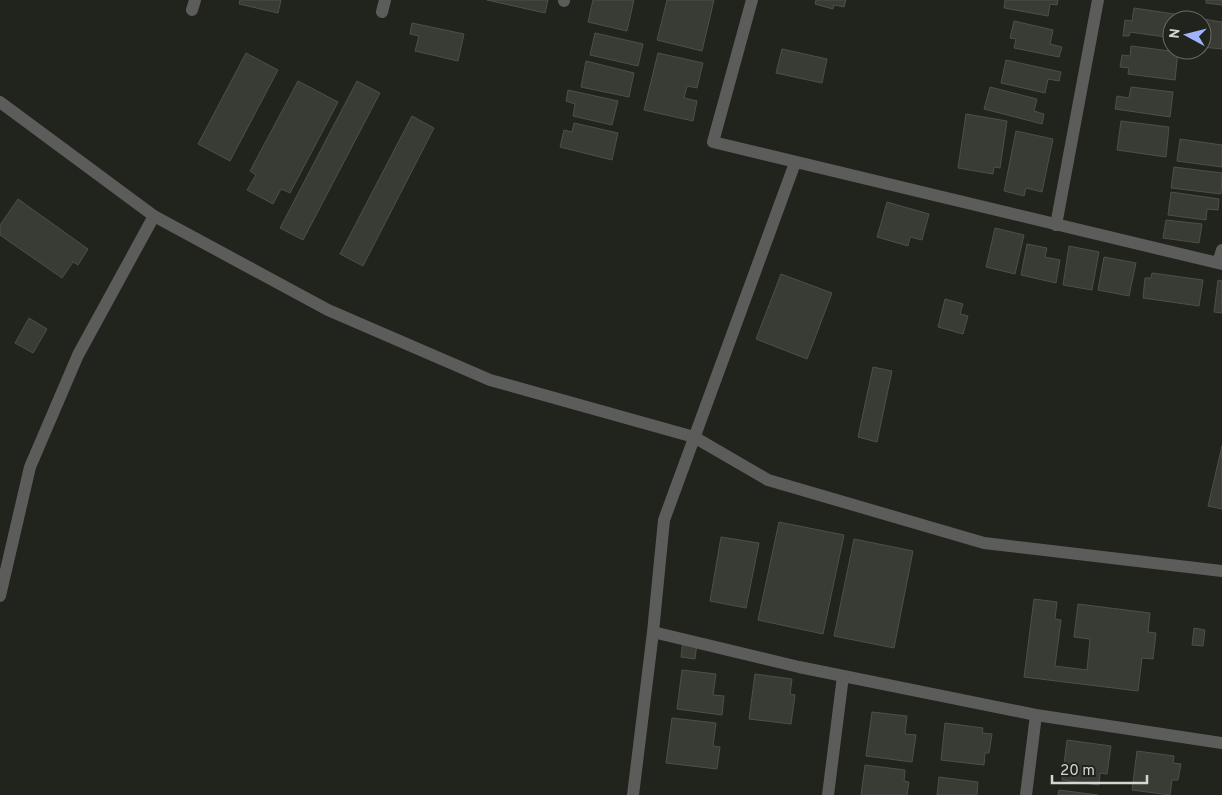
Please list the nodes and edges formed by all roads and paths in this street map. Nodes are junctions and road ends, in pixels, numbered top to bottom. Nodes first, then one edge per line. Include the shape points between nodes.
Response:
1 (752, 0) edge
2 (1098, 0) edge
3 (0, 102) edge
4 (795, 163) junction
5 (154, 216) junction
6 (1056, 226) junction
7 (1222, 250) edge
8 (1220, 263) edge
9 (694, 437) junction
10 (1222, 571) edge
11 (0, 596) edge
12 (653, 632) junction
13 (843, 676) junction
14 (1036, 715) junction
15 (1222, 743) edge
16 (633, 795) edge
17 (828, 795) edge
18 (1026, 795) edge

1 - 4 street via 713,142
2 - 6 street
3 - 5 street
4 - 6 street
4 - 9 street
5 - 9 street via 328,310 490,380
5 - 11 street via 78,355 30,467
6 - 8 street
7 - 8 street
9 - 10 street via 768,480 984,543
9 - 12 street via 664,520
12 - 13 street
12 - 16 street
13 - 14 street
13 - 17 street
14 - 15 street
14 - 18 street

